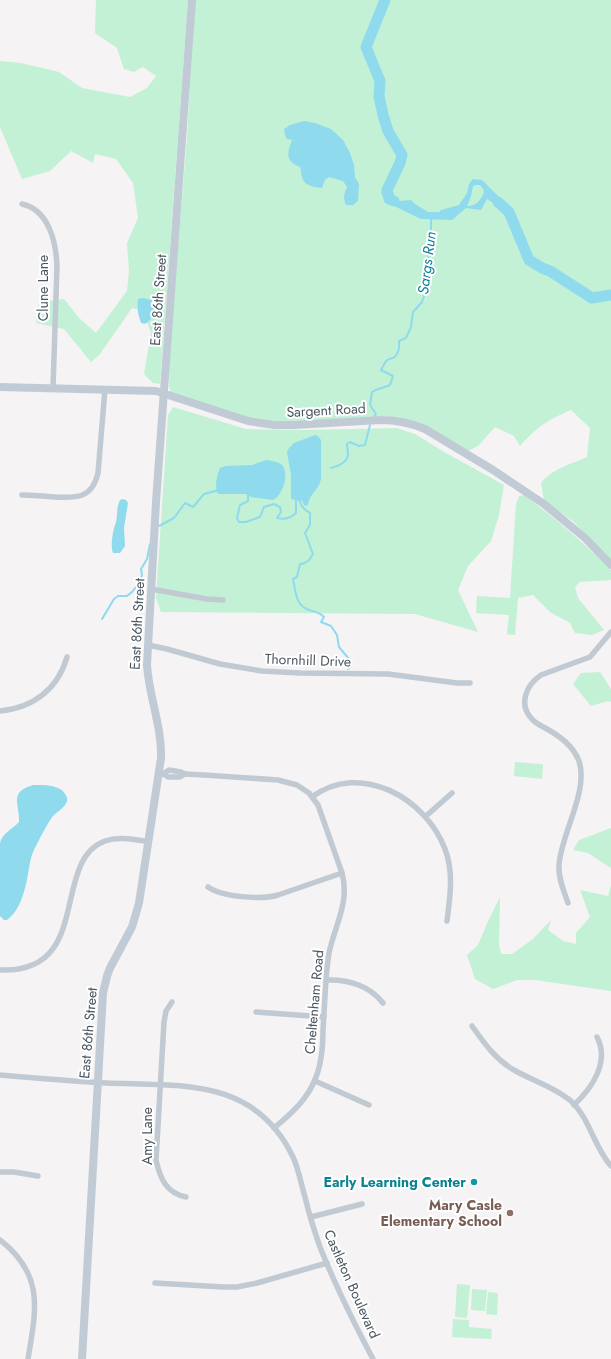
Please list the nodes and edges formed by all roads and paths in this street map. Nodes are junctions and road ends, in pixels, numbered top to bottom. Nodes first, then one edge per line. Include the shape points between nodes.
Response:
1 (192, 0) edge
2 (22, 204) dead end
3 (0, 387) edge
4 (53, 388) junction
5 (105, 389) junction
6 (165, 394) junction
7 (22, 495) dead end
8 (611, 565) edge
9 (151, 589) junction
10 (223, 600) dead end
11 (611, 632) edge
12 (148, 645) junction
13 (67, 657) dead end
14 (470, 683) dead end
15 (0, 711) edge
16 (161, 774) junction
17 (452, 793) dead end
18 (312, 798) junction
19 (426, 816) junction
20 (148, 841) junction
21 (342, 873) junction
22 (208, 886) dead end
23 (568, 903) dead end
24 (447, 921) dead end
25 (0, 970) edge
26 (327, 980) junction
27 (172, 1002) dead end
28 (383, 1003) dead end
29 (256, 1012) dead end
30 (324, 1017) junction
31 (472, 1026) dead end
32 (597, 1037) dead end
33 (0, 1075) edge
34 (315, 1081) junction
35 (97, 1082) junction
36 (160, 1085) junction
37 (574, 1104) junction
38 (369, 1105) dead end
39 (274, 1128) junction
40 (611, 1166) edge
41 (0, 1172) edge
42 (38, 1176) dead end
43 (186, 1197) dead end
44 (362, 1204) dead end
45 (311, 1217) junction
46 (0, 1240) edge
47 (327, 1263) junction
48 (155, 1283) dead end
49 (372, 1357) edge
50 (28, 1359) edge
51 (82, 1359) edge
52 (365, 1359) edge

1 - 6 street, East 86th Street
2 - 4 street, Clune Lane via 43,216 55,247 57,266
3 - 4 street, Sargent Road
4 - 5 street, Sargent Road
5 - 6 street, Sargent Road via 156,391
5 - 7 street via 98,473 92,488 83,495 72,498
6 - 8 street, Sargent Road via 243,420 265,424 291,426 383,420 423,428 540,501 576,530
6 - 9 street, East 86th Street
9 - 10 street
9 - 12 street, East 86th Street
11 - 23 street via 590,657 541,675 529,687 525,698 531,718 566,742 577,757 581,769 580,790 561,851 559,866 559,878
12 - 14 street, Thornhill Drive via 220,664 262,670 388,674
12 - 16 street, East 86th Street via 148,682 161,737
13 - 15 street via 60,676 44,694 27,704
16 - 18 street, Cheltenham Road via 169,770 185,774 280,780 297,785
16 - 20 street, East 86th Street
17 - 19 street
18 - 19 street via 327,788 338,785 371,785 402,797
18 - 21 street, Cheltenham Road via 322,814
19 - 24 street via 440,837 449,863
20 - 25 street via 114,839 94,848 82,863 64,927 54,947 32,965 16,970
20 - 35 street, East 86th Street via 139,902 132,927 110,968 105,984
21 - 22 street via 268,897 225,894
21 - 26 street, Cheltenham Road via 345,897 329,954
26 - 28 street via 361,986 371,991
26 - 30 street, Cheltenham Road
27 - 36 street, Amy Lane via 166,1011 164,1022
29 - 30 street
30 - 34 street, Cheltenham Road via 322,1053
31 - 37 street via 501,1062 560,1093
32 - 37 street via 601,1048 599,1068 590,1088
33 - 35 street, Castleton Boulevard
34 - 38 street
34 - 39 street, Cheltenham Road via 301,1104
35 - 36 street, Castleton Boulevard
35 - 51 street, East 86th Street
36 - 39 street, Castleton Boulevard via 196,1087 223,1093 255,1110
36 - 43 street, Amy Lane via 157,1166 168,1188
37 - 40 street
39 - 45 street, Castleton Boulevard via 295,1163
41 - 42 street
44 - 45 street
45 - 47 street, Castleton Boulevard
46 - 50 street via 23,1264 34,1293 35,1316
47 - 48 street via 237,1287
47 - 49 street, Castleton Boulevard
49 - 52 street

